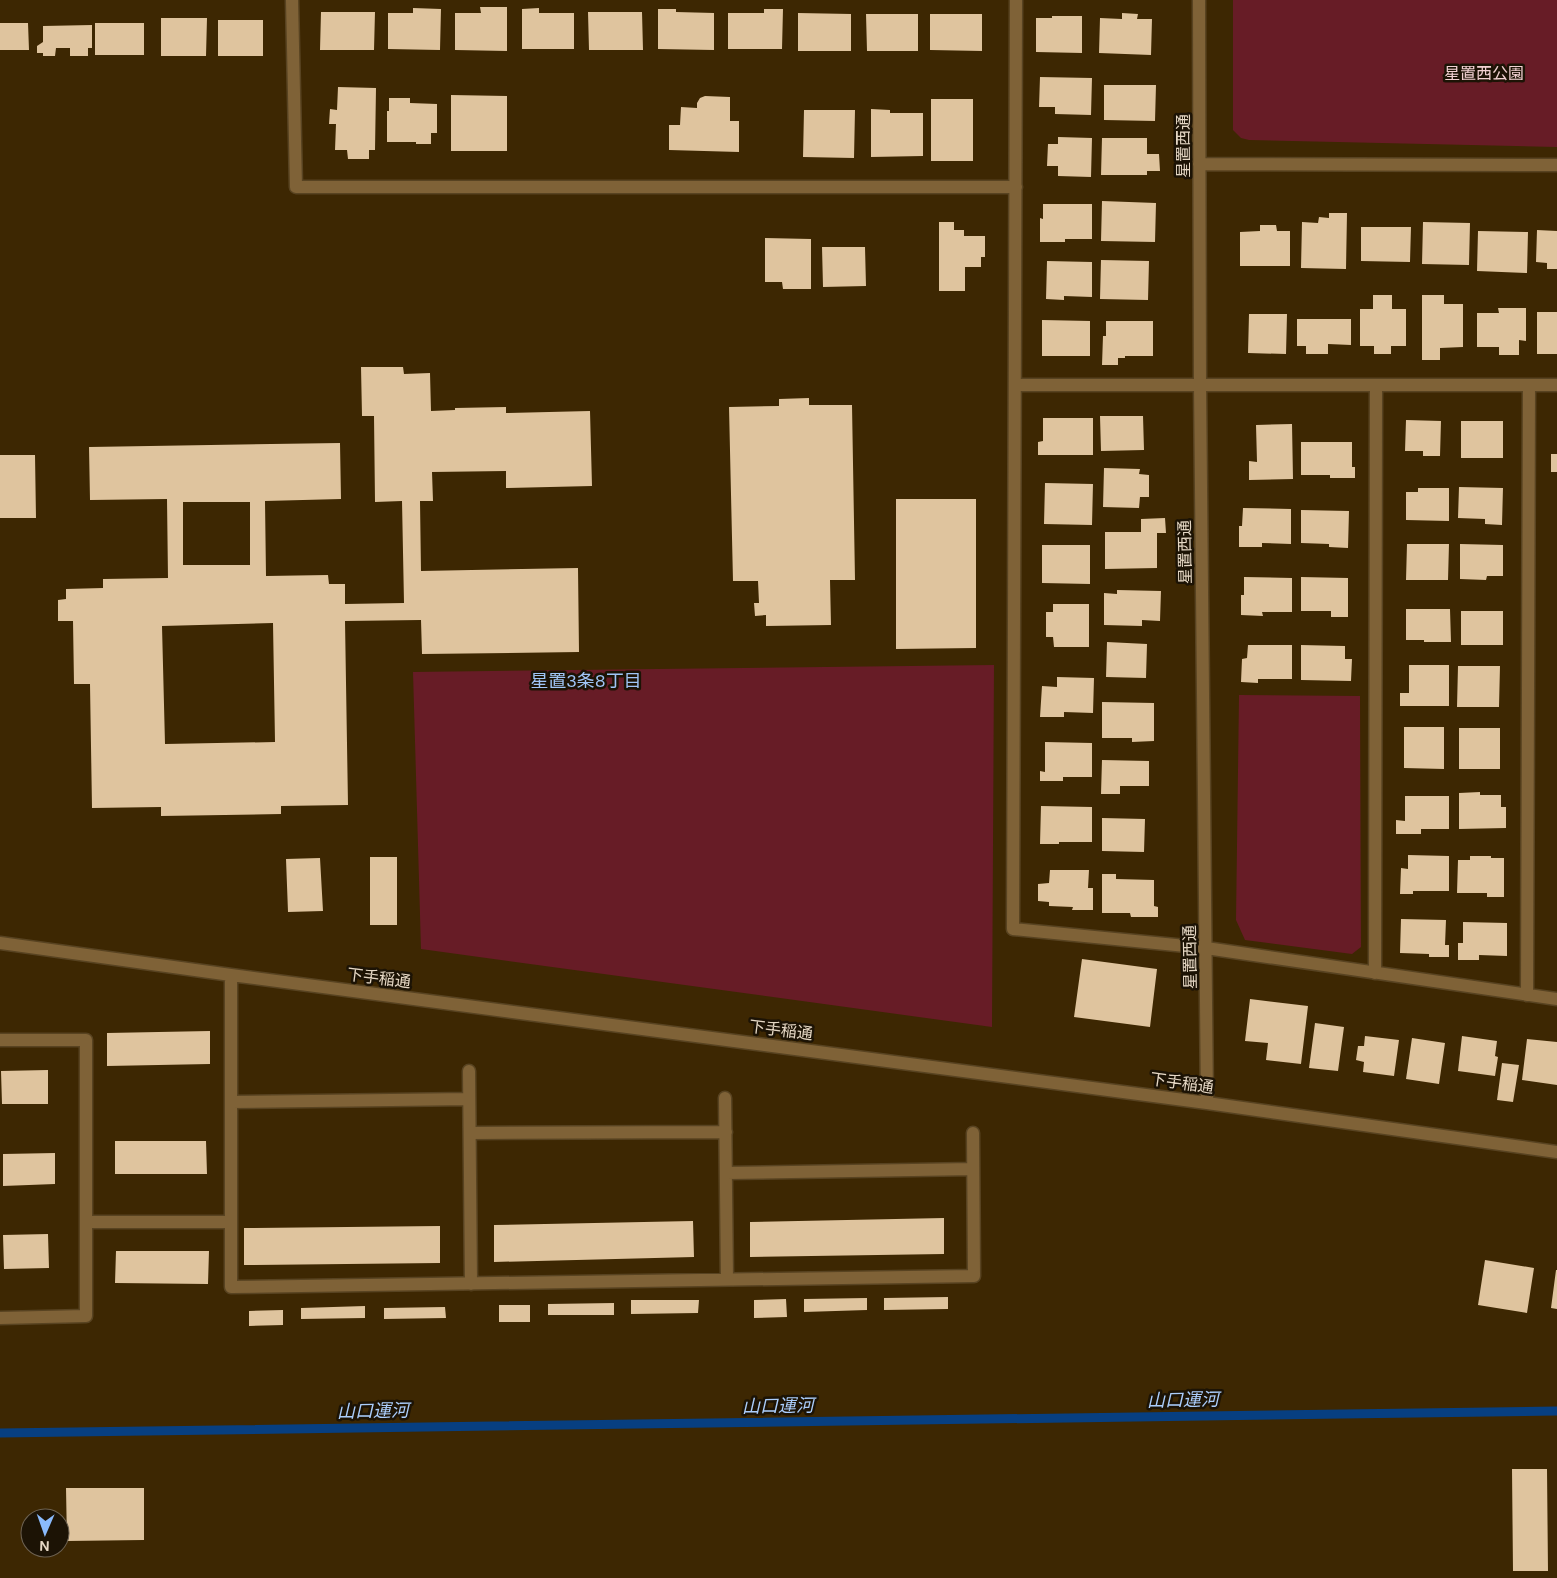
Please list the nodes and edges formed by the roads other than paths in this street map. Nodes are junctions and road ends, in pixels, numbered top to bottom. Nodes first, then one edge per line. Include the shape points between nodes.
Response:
1 (292, 0) edge
2 (1016, 0) edge
3 (1199, 0) edge
4 (1199, 164) junction
5 (1557, 166) edge
6 (1016, 187) junction
7 (1015, 385) junction
8 (1200, 385) junction
9 (1376, 385) junction
10 (1529, 385) junction
11 (1557, 385) edge
12 (0, 943) edge
13 (1206, 948) junction
14 (1375, 973) junction
15 (230, 975) junction
16 (1526, 995) junction
17 (1557, 999) edge
18 (0, 1040) edge
19 (469, 1071) dead end
20 (725, 1098) dead end
21 (469, 1099) junction
22 (230, 1102) junction
23 (1207, 1103) junction
24 (726, 1132) junction
25 (470, 1133) junction
26 (973, 1133) dead end
27 (1557, 1152) edge
28 (973, 1169) junction
29 (726, 1173) junction
30 (86, 1222) junction
31 (231, 1222) junction
32 (727, 1280) junction
33 (472, 1284) junction
34 (0, 1318) edge

1 - 6 street via 296,187
2 - 6 street
3 - 4 street, 星置西通
4 - 5 street
4 - 8 street, 星置西通
6 - 7 street
7 - 8 street
7 - 13 street via 1013,929
8 - 9 street
8 - 13 street, 星置西通
9 - 10 street
9 - 14 street
10 - 11 street
10 - 16 street
12 - 15 street, 下手稲通
13 - 14 street
13 - 23 street, 星置西通
14 - 16 street
15 - 22 street
15 - 23 street, 下手稲通
16 - 17 street
18 - 30 street via 86,1040
19 - 21 street
20 - 24 street
21 - 22 street
21 - 25 street
22 - 31 street
23 - 27 street, 下手稲通
24 - 25 street
24 - 29 street
25 - 33 street
26 - 28 street
28 - 29 street
28 - 32 street via 974,1276
29 - 32 street
30 - 31 street
30 - 34 street via 86,1316
31 - 33 street via 231,1287
32 - 33 street

